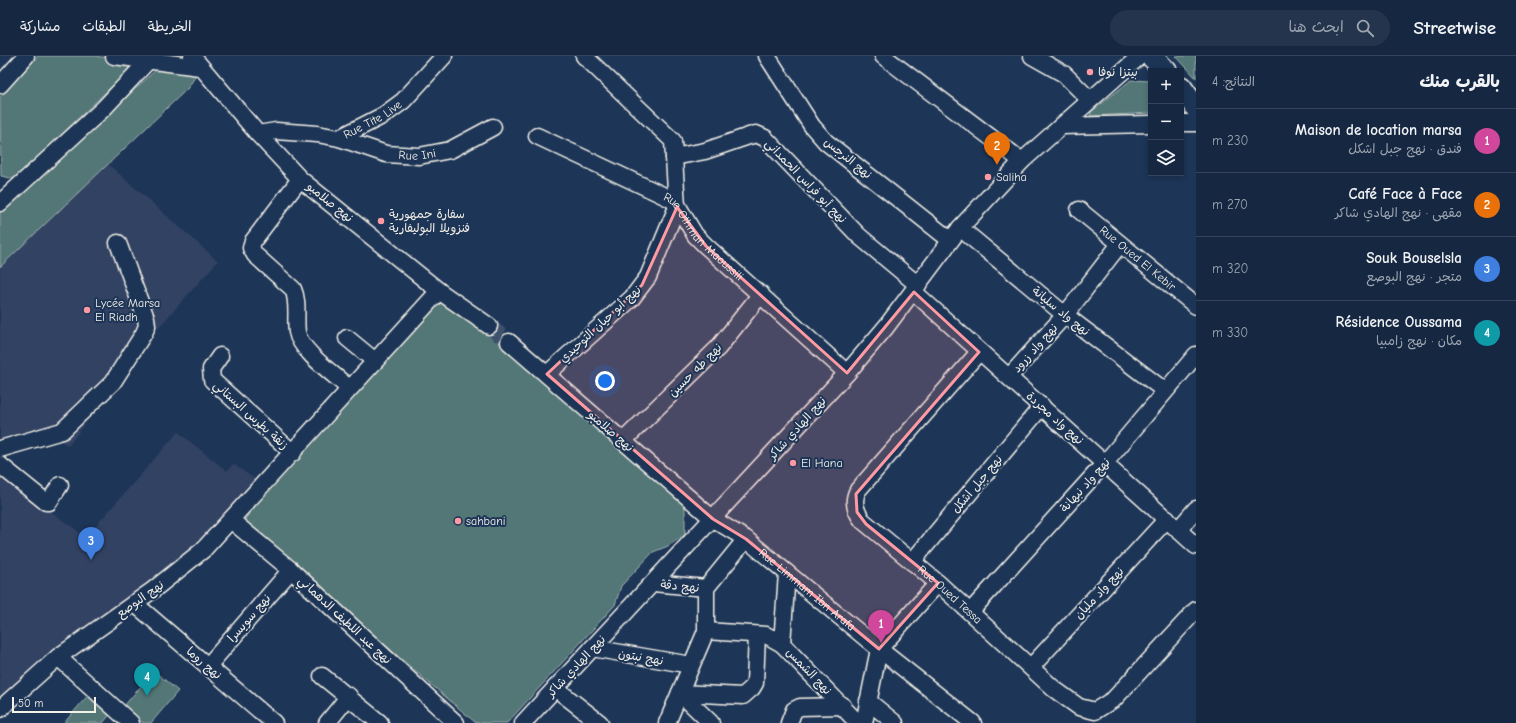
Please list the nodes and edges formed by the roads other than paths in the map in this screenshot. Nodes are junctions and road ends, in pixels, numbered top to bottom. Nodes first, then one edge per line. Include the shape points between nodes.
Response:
1 (26, 56) edge
2 (114, 56) edge
3 (444, 56) edge
4 (584, 56) edge
5 (767, 56) edge
6 (883, 56) edge
7 (1032, 56) edge
8 (1140, 56) edge
9 (1152, 56) edge
10 (196, 61) edge
11 (148, 62) junction
12 (1163, 68) edge
13 (0, 85) edge
14 (1184, 91) edge
15 (1090, 100) junction
16 (1196, 108) edge
17 (1184, 123) edge
18 (1196, 123) edge
19 (1148, 124) edge
20 (1061, 126) junction
21 (493, 127) dead end
22 (258, 134) junction
23 (537, 136) dead end
24 (339, 138) junction
25 (674, 157) junction
26 (1022, 161) junction
27 (300, 178) junction
28 (2, 195) edge
29 (677, 207) junction
30 (1080, 210) dead end
31 (955, 234) junction
32 (118, 243) dead end
33 (1120, 244) junction
34 (916, 289) junction
35 (438, 291) junction
36 (761, 294) junction
37 (1196, 306) edge
38 (1065, 315) junction
39 (488, 326) tunnel mouth
40 (347, 338) dead end
41 (509, 342) tunnel mouth
42 (979, 352) junction
43 (1196, 355) edge
44 (220, 356) dead end
45 (375, 361) junction
46 (847, 373) junction
47 (547, 374) junction
48 (1009, 378) junction
49 (349, 388) junction
50 (1165, 391) junction
51 (1042, 406) junction
52 (623, 441) junction
53 (0, 448) edge
54 (293, 453) junction
55 (1105, 463) junction
56 (0, 465) edge
57 (60, 485) dead end
58 (1196, 509) edge
59 (713, 519) junction
60 (232, 520) junction
61 (1173, 524) junction
62 (746, 539) junction
63 (1196, 546) edge
64 (912, 562) junction
65 (291, 570) junction
66 (787, 573) junction
67 (653, 583) junction
68 (938, 583) junction
69 (706, 588) junction
70 (134, 603) junction
71 (1196, 610) edge
72 (970, 612) junction
73 (706, 631) junction
74 (757, 635) junction
75 (782, 644) junction
76 (592, 648) junction
77 (879, 649) junction
78 (58, 657) junction
79 (691, 665) junction
80 (208, 666) junction
81 (1031, 666) junction
82 (322, 676) dead end
83 (555, 688) junction
84 (680, 693) junction
85 (349, 696) junction
86 (868, 701) junction
87 (842, 706) junction
88 (0, 709) edge
89 (1096, 717) edge
90 (967, 721) edge
91 (131, 723) edge
92 (274, 723) edge
93 (328, 723) edge
94 (380, 723) edge
95 (456, 723) edge
96 (523, 723) edge
97 (600, 723) edge
98 (667, 723) edge
99 (711, 723) edge
100 (789, 723) edge
101 (858, 723) edge
102 (864, 723) edge
103 (895, 723) edge

1 - 13 street
2 - 11 street
3 - 24 street, Rue Tite Live via 403,101 384,116
4 - 25 street, نهج أبو حيان التوحيدي via 671,138 674,144
5 - 31 street, نهج النرجس via 812,126 826,142
6 - 26 street
7 - 15 street via 1064,74
8 - 15 street, نهج الهادي شاكر
9 - 12 main road
10 - 11 street
10 - 22 street, نهج صلامبو
11 - 28 street via 104,108
14 - 16 main road
15 - 20 street, نهج الهادي شاكر
17 - 18 street
19 - 20 street
20 - 26 street, نهج الهادي شاكر
21 - 24 street, Rue Ini via 450,150 419,156 386,154
22 - 24 street, Rue Tite Live via 276,131
22 - 27 street, نهج صلامبو
23 - 29 street, Rue Othman Maoussili via 667,197 676,203
25 - 29 street, نهج أبو حيان التوحيدي
25 - 34 street, نهج أبو فراس الحمداني via 705,151 756,134 765,138 859,236
26 - 31 street, نهج الهادي شاكر
27 - 35 street, نهج صلامبو
27 - 49 street via 253,241 251,248 255,255 293,289 296,296 297,332 304,347
29 - 36 street, Rue Othman Maoussili via 695,235 725,265
29 - 47 street, نهج أبو حيان التوحيدي via 654,264 632,298
30 - 33 street, Rue Oued El Kebir
31 - 34 street, نهج الهادي شاكر
31 - 38 street, نهج واد سليانة
32 - 53 street via 146,318 148,326 144,333 113,382 62,431
33 - 37 street, Rue Oued El Kebir
33 - 38 street, نهج واد زرود
34 - 42 street, نهج واد مجردة
34 - 46 street, نهج الهادي شاكر
35 - 39 street, نهج صلامبو
35 - 45 street, نهج البوصع
36 - 46 street, Rue Othman Maoussili
36 - 52 street, نهج طه حسين via 718,348
38 - 48 street, نهج واد زرود
38 - 50 street, نهج واد سليانة
40 - 45 street
41 - 47 street, نهج صلامبو
42 - 48 street, نهج واد مجردة
42 - 64 street, Rue Oued Tessa via 856,494 856,507 862,521
43 - 50 street, نهج واد نبهانة
44 - 54 street, زنقة بطرس البستاني via 211,369 212,380
45 - 49 street, نهج البوصع
46 - 59 street, نهج الهادي شاكر
47 - 52 street, نهج صلامبو
48 - 51 street, نهج واد مجردة
49 - 54 street, نهج البوصع
50 - 55 street, نهج واد نبهانة
51 - 55 street, نهج واد مجردة
51 - 64 street, نهج جبل اشكل
52 - 59 street, نهج صلامبو
54 - 60 street, نهج البوصع
55 - 61 street, نهج واد مجردة
55 - 72 street, نهج واد نبهانة
56 - 57 street via 46,502 49,502
58 - 61 street, نهج واد مليان
59 - 62 street, Rue Limmam Ibn Arafa
59 - 67 street, نهج الهادي شاكر
60 - 65 street, نهج عبد اللطيف الدهماني
60 - 70 street, نهج البوصع via 184,567
61 - 63 street, نهج واد مجردة
61 - 81 street, نهج واد مليان
62 - 66 street, Rue Limmam Ibn Arafa
62 - 69 street
64 - 68 street, Rue Oued Tessa
65 - 80 street, نهج سويسرا
65 - 95 street, نهج عبد اللطيف الدهماني
66 - 75 street
66 - 77 street, Rue Limmam Ibn Arafa
67 - 69 street, نهج دقة
67 - 76 street, نهج الهادي شاكر
68 - 72 street, Rue Oued Tessa
68 - 77 street
69 - 73 street
70 - 78 street, نهج البوصع
70 - 80 street, نهج روما
71 - 89 street, Rue Oued Tessa
72 - 81 street, Rue Oued Tessa
73 - 74 street, نهج الشمس
73 - 79 street
74 - 75 street, نهج الشمس via 766,636
74 - 84 street via 755,683 743,696
75 - 87 street, نهج الشمس
76 - 79 street, نهج نبتون
76 - 83 street, نهج الهادي شاكر
77 - 86 street
77 - 90 street, Rue Limmam Ibn Arafa
78 - 88 street, نهج البوصع
78 - 91 street
79 - 84 street
80 - 92 street, نهج روما
81 - 89 street, Rue Oued Tessa via 1064,697
82 - 85 street
83 - 96 street, نهج الهادي شاكر
83 - 97 street
84 - 98 street
84 - 99 street
85 - 93 street
85 - 94 street
86 - 102 street
86 - 103 street
87 - 100 street via 800,707 794,710
87 - 101 street, نهج الشمس

